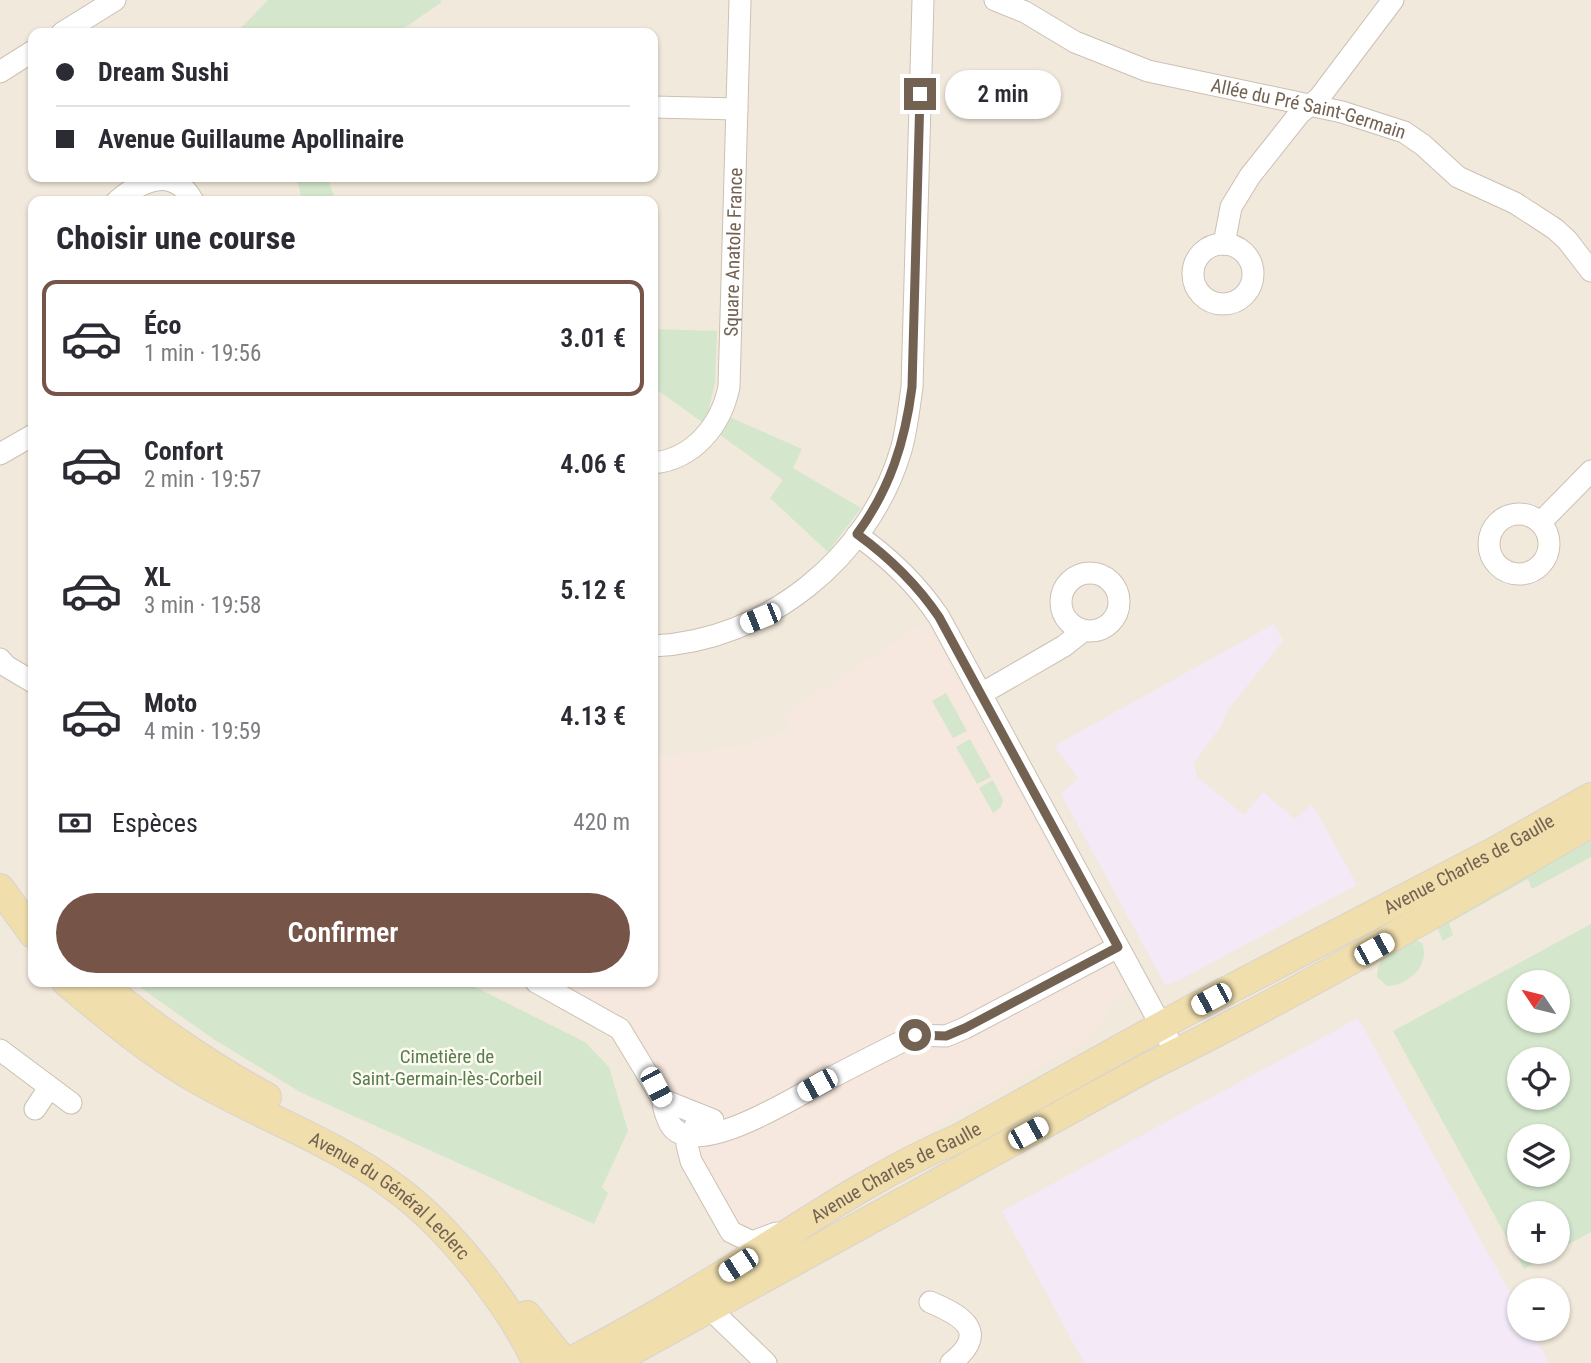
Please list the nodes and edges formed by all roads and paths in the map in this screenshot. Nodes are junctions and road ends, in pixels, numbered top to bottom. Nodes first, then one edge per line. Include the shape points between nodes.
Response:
1 (115, 0) edge
2 (740, 0) edge
3 (923, 0) edge
4 (995, 0) edge
5 (1393, 0) edge
6 (70, 28) edge
7 (28, 54) edge
8 (0, 72) edge
9 (1310, 106) junction
10 (658, 107) edge
11 (737, 109) junction
12 (150, 182) edge
13 (170, 182) edge
14 (124, 196) edge
15 (190, 196) edge
16 (1224, 244) dead end
17 (1591, 271) edge
18 (28, 438) edge
19 (0, 454) edge
20 (658, 462) edge
21 (1591, 471) edge
22 (1541, 522) dead end
23 (857, 534) junction
24 (1083, 631) dead end
25 (658, 645) edge
26 (0, 659) edge
27 (28, 679) edge
28 (981, 694) junction
29 (1591, 797) edge
30 (1591, 823) edge
31 (0, 866) edge
32 (0, 888) edge
33 (0, 904) edge
34 (28, 904) edge
35 (28, 927) edge
36 (28, 940) edge
37 (1118, 947) junction
38 (92, 987) edge
39 (94, 987) edge
40 (545, 987) edge
41 (1162, 1026) junction
42 (0, 1050) edge
43 (1176, 1053) junction
44 (195, 1079) junction
45 (49, 1088) junction
46 (663, 1100) junction
47 (71, 1103) dead end
48 (35, 1109) dead end
49 (700, 1115) junction
50 (738, 1128) junction
51 (691, 1135) junction
52 (360, 1146) junction
53 (816, 1216) junction
54 (930, 1302) dead end
55 (709, 1308) junction
56 (560, 1360) edge
57 (610, 1363) edge
58 (766, 1363) edge
59 (951, 1363) edge

1 - 6 street
2 - 11 street, Square Anatole France
3 - 23 street via 908,417 890,479
4 - 9 street, Allée du Pré Saint-Germain via 1075,42 1148,71
5 - 9 street
7 - 8 street
9 - 16 street via 1250,176 1231,207
9 - 17 street, Allée du Pré Saint-Germain via 1404,131 1458,177 1515,203 1555,229
10 - 11 street
11 - 20 street, Square Anatole France via 726,401 702,440
12 - 14 street
13 - 15 street
18 - 19 street
21 - 22 street
23 - 25 street via 816,581 789,602 726,632
23 - 28 street via 920,590
24 - 28 street
26 - 27 street
28 - 37 street
29 - 41 main road, Avenue Charles de Gaulle
30 - 43 main road, Avenue Charles de Gaulle via 1403,933
31 - 34 main road
32 - 35 main road
33 - 36 main road
37 - 41 street
37 - 50 street via 965,1028 946,1036 915,1035
38 - 44 main road, Avenue du Général Leclerc via 125,1031
39 - 52 main road, Avenue du Général Leclerc via 245,1085
40 - 46 street via 620,1030
41 - 43 street
41 - 53 main road, Avenue Charles de Gaulle via 959,1138 926,1151
42 - 45 street
43 - 55 main road, Avenue Charles de Gaulle
44 - 52 main road, Avenue du Général Leclerc via 205,1075 303,1126
44 - 56 main road, Avenue du Général Leclerc via 394,1186 433,1219 469,1259 526,1339
45 - 47 street
45 - 48 street
46 - 49 street
46 - 51 street via 674,1131
49 - 50 street
49 - 51 street
50 - 51 street
51 - 53 street via 687,1145 691,1161 737,1237 752,1242
52 - 56 main road, Avenue du Général Leclerc via 444,1209 480,1249
53 - 56 main road, Avenue Charles de Gaulle via 699,1289
54 - 59 street via 956,1312 970,1333 965,1352
55 - 57 main road, Avenue Charles de Gaulle
55 - 58 street

